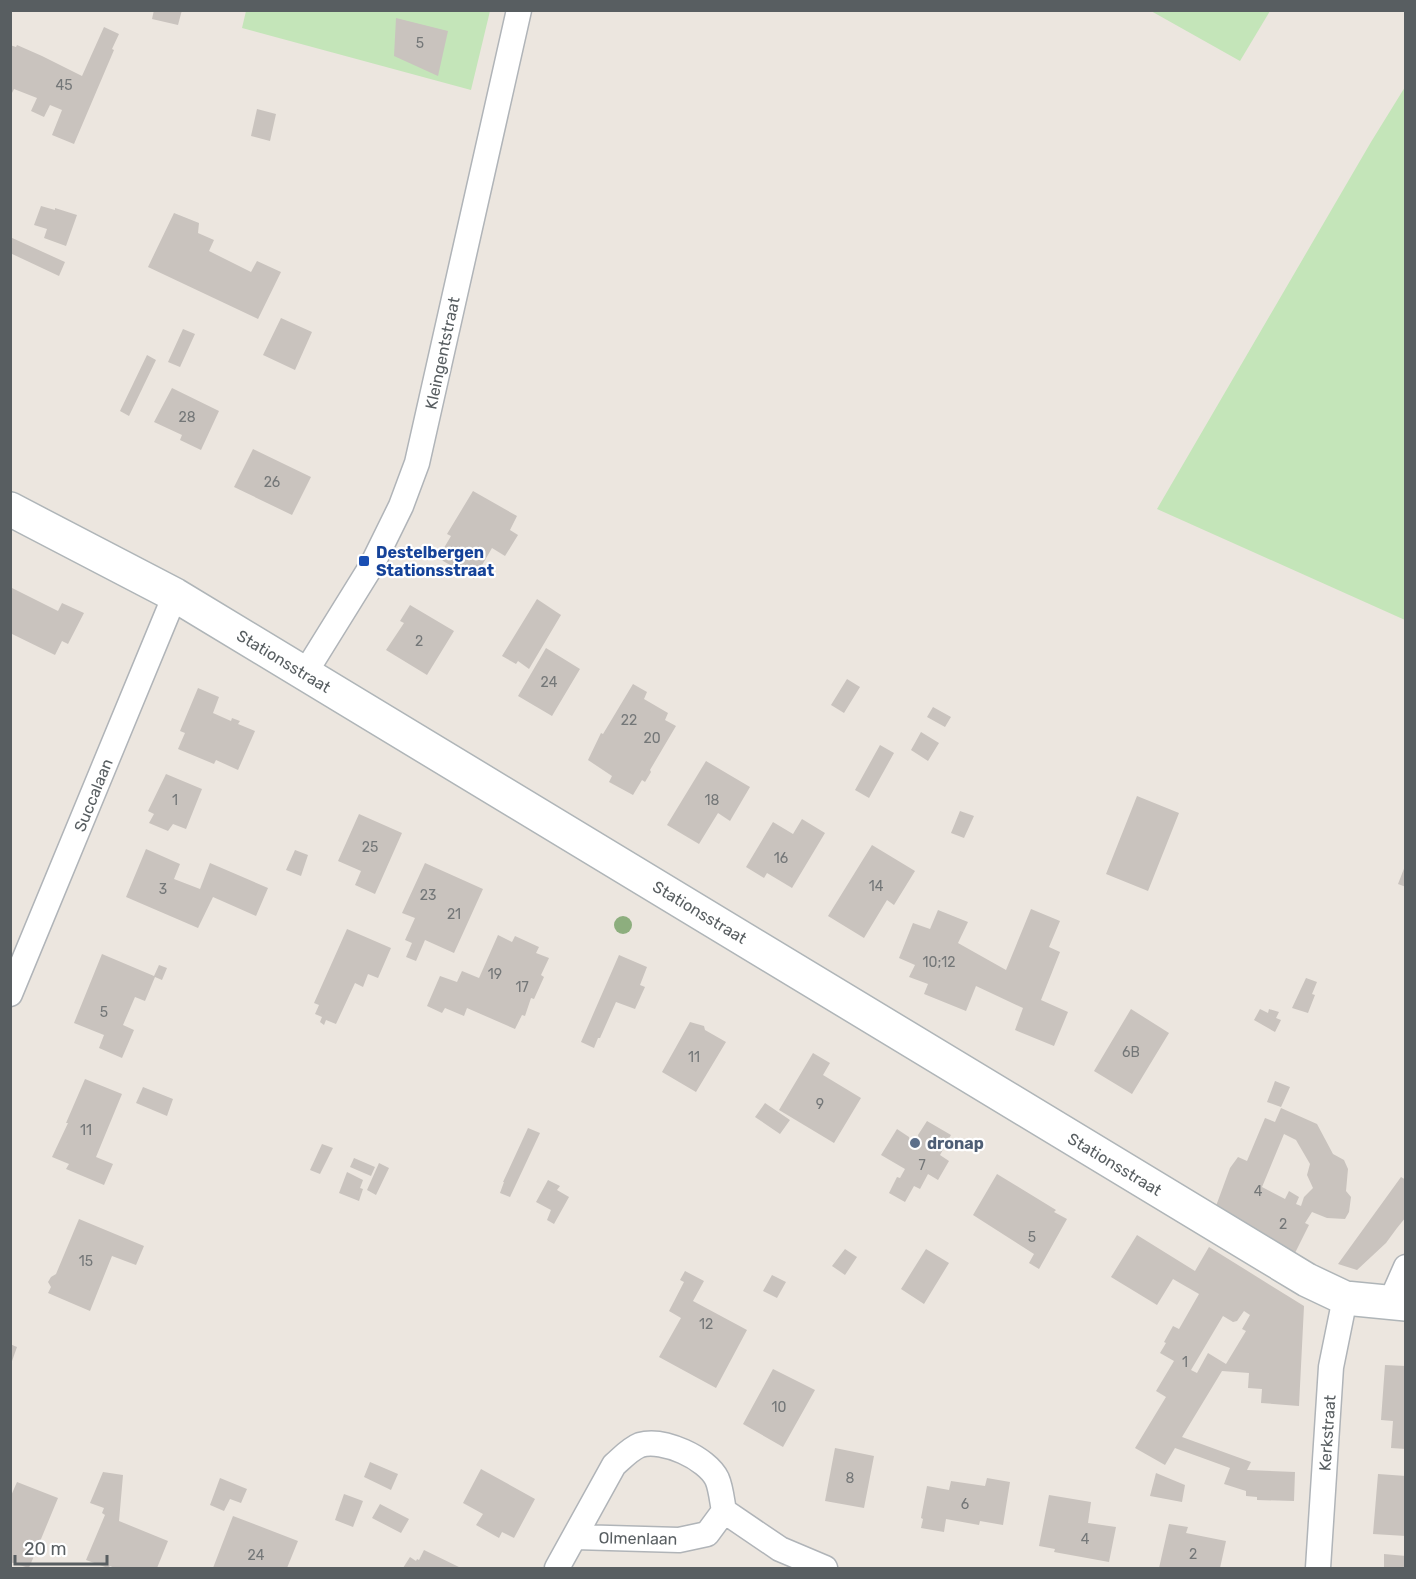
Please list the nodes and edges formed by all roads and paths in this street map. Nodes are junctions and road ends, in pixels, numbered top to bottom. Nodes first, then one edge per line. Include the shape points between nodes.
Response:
1 (519, 10) edge
2 (10, 509) edge
3 (174, 595) junction
4 (305, 673) junction
5 (10, 994) edge
6 (1406, 1268) edge
7 (1345, 1298) junction
8 (1398, 1302) edge
9 (724, 1511) junction
10 (575, 1537) junction
11 (557, 1569) edge
12 (825, 1569) edge
13 (1318, 1569) edge

1 - 4 street, Kleingentstraat via 417,464 372,566
2 - 3 street, Stationsstraat
3 - 4 street, Stationsstraat
3 - 5 street, Succalaan
4 - 7 street, Stationsstraat via 1307,1280
6 - 8 street
7 - 8 street, Stationsstraat
7 - 13 street, Kerkstraat via 1331,1367
9 - 10 street, Olmenlaan via 707,1534 680,1540
9 - 10 street, Olmenlaan via 718,1480 708,1466 669,1446 642,1445 614,1465
9 - 12 street via 780,1549
10 - 11 street, Olmenlaan

